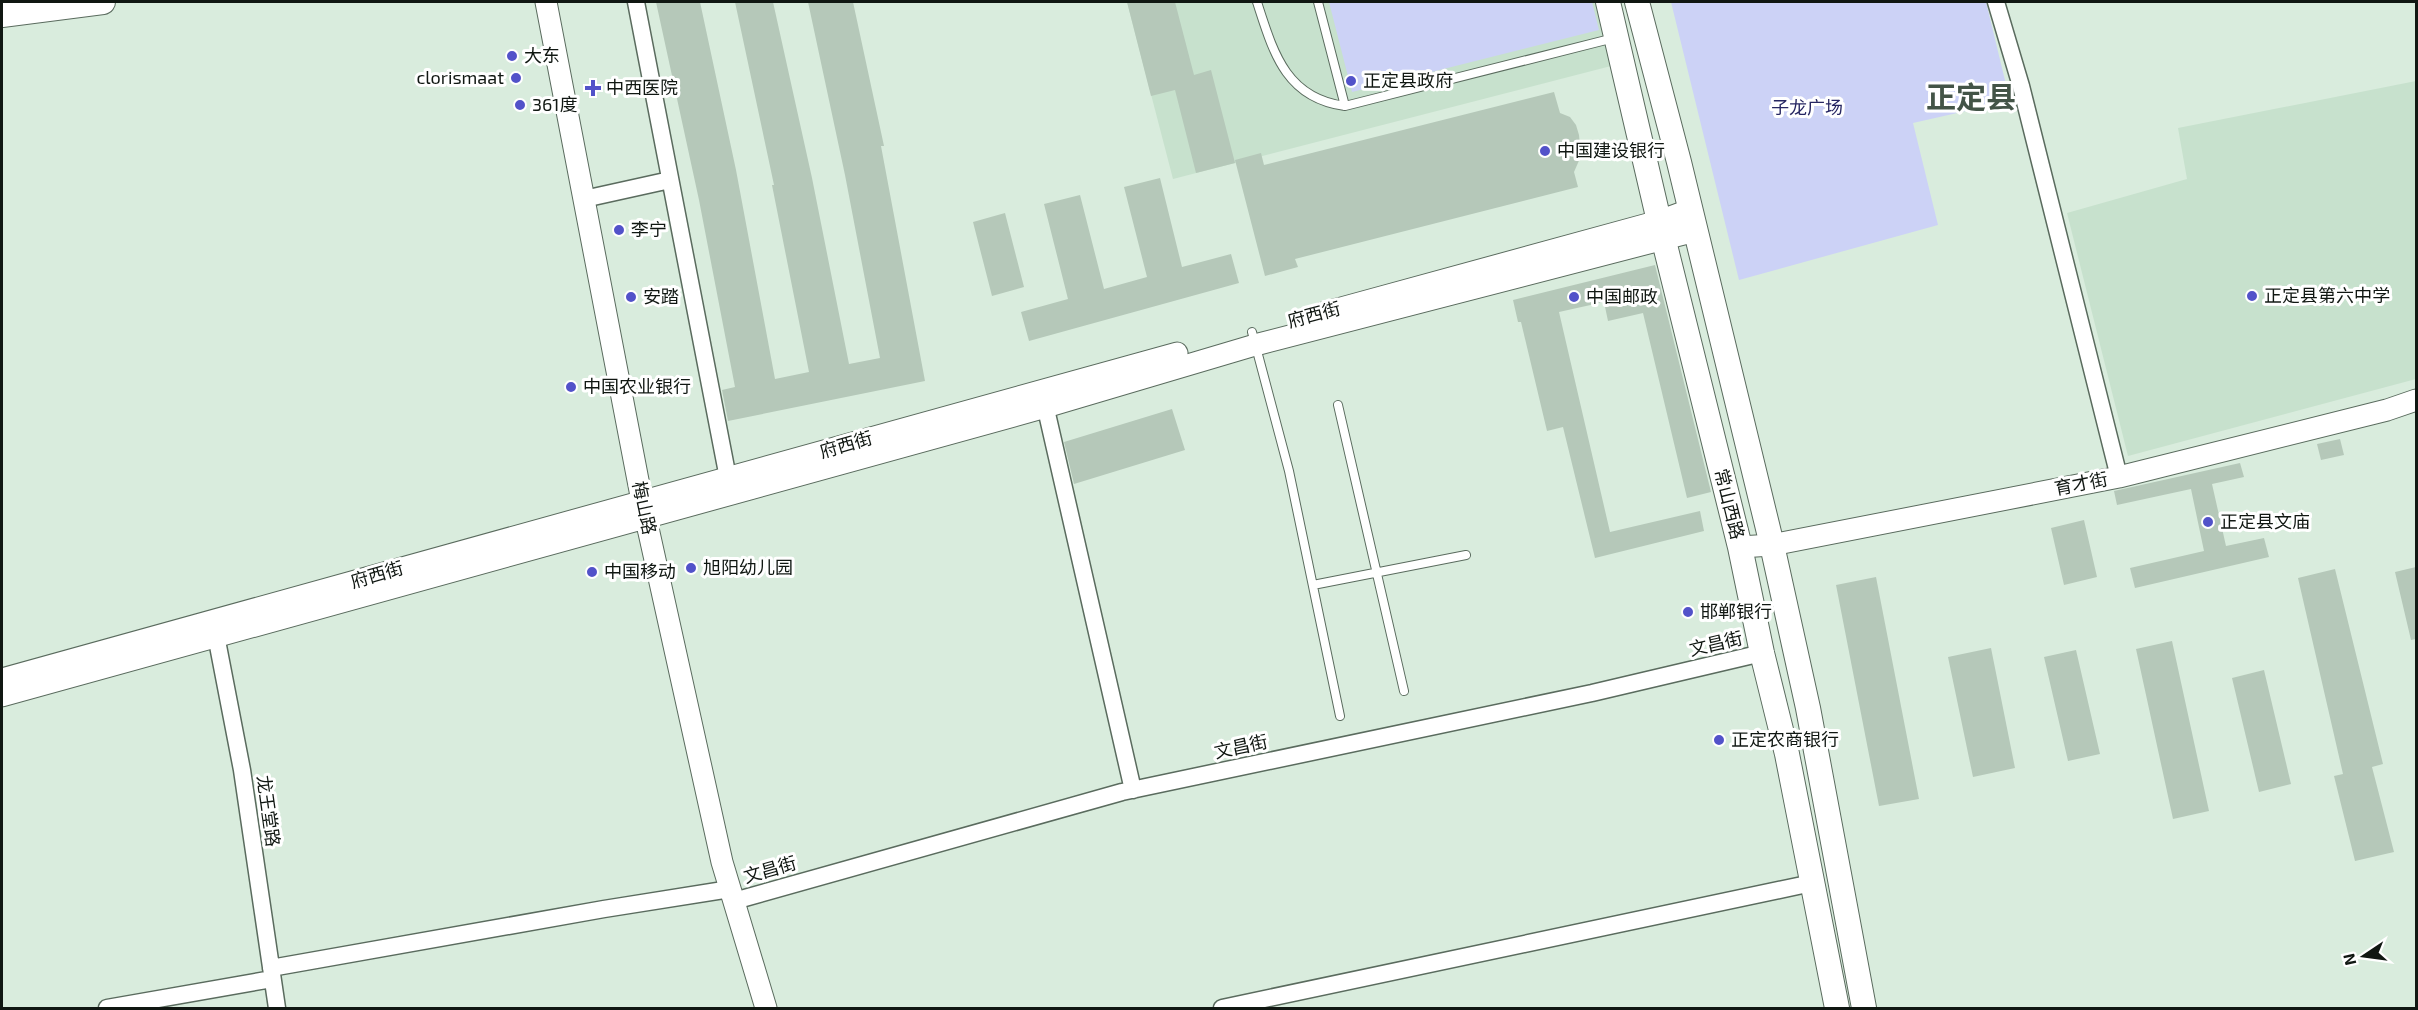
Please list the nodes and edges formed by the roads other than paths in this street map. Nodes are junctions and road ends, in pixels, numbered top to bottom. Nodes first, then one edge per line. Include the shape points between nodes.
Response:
1 (103, 2) edge
2 (546, 2) edge
3 (636, 2) edge
4 (1257, 2) edge
5 (1318, 2) edge
6 (1608, 2) edge
7 (1637, 2) edge
8 (1996, 2) edge
9 (2, 15) edge
10 (1617, 37) junction
11 (1345, 106) junction
12 (670, 180) junction
13 (584, 199) junction
14 (1692, 221) junction
15 (1661, 230) junction
16 (1254, 338) junction
17 (1044, 398) junction
18 (2416, 400) edge
19 (1338, 405) dead end
20 (2119, 477) junction
21 (728, 478) junction
22 (644, 509) junction
23 (1772, 545) junction
24 (1740, 547) junction
25 (1466, 555) dead end
26 (1377, 572) junction
27 (1313, 585) junction
28 (214, 629) junction
29 (1762, 653) junction
30 (2, 679) edge
31 (1404, 691) dead end
32 (2, 696) edge
33 (1340, 716) dead end
34 (1133, 790) junction
35 (1812, 883) junction
36 (732, 895) junction
37 (272, 974) junction
38 (107, 1008) edge
39 (277, 1008) edge
40 (766, 1008) edge
41 (1222, 1008) edge
42 (1837, 1008) edge
43 (1864, 1008) edge

1 - 9 main road
2 - 13 street, 梅山路
3 - 12 street
4 - 11 lane via 1272,49 1285,73 1324,104
5 - 11 lane
6 - 10 main road, 常山西路
7 - 14 main road, 常山西路
8 - 20 street via 2021,86
10 - 11 lane
10 - 15 main road, 常山西路
12 - 13 street
12 - 21 street
13 - 22 street, 梅山路
14 - 15 street, 府西街
14 - 23 main road, 常山西路
15 - 16 street, 府西街
15 - 24 main road, 常山西路
16 - 17 street, 府西街
16 - 27 lane via 1289,471
17 - 21 street, 府西街
17 - 22 street
17 - 34 street
18 - 20 street, 育才街
19 - 26 lane
20 - 23 street, 育才街
21 - 22 street, 府西街
22 - 28 street
22 - 36 street, 梅山路
23 - 24 street, 育才街
23 - 43 main road, 常山西路 via 1808,708
24 - 29 main road, 常山西路
25 - 26 lane
26 - 27 lane
26 - 31 lane
27 - 33 lane
28 - 30 street
28 - 32 street
28 - 37 street, 龙王堂路 via 242,770
29 - 34 street, 文昌街
29 - 35 main road, 常山西路
34 - 36 street, 文昌街
35 - 41 street
35 - 42 main road, 常山西路
36 - 37 street, 文昌街 via 604,909
36 - 40 street, 梅山路
37 - 38 street, 文昌街
37 - 39 street, 龙王堂路

